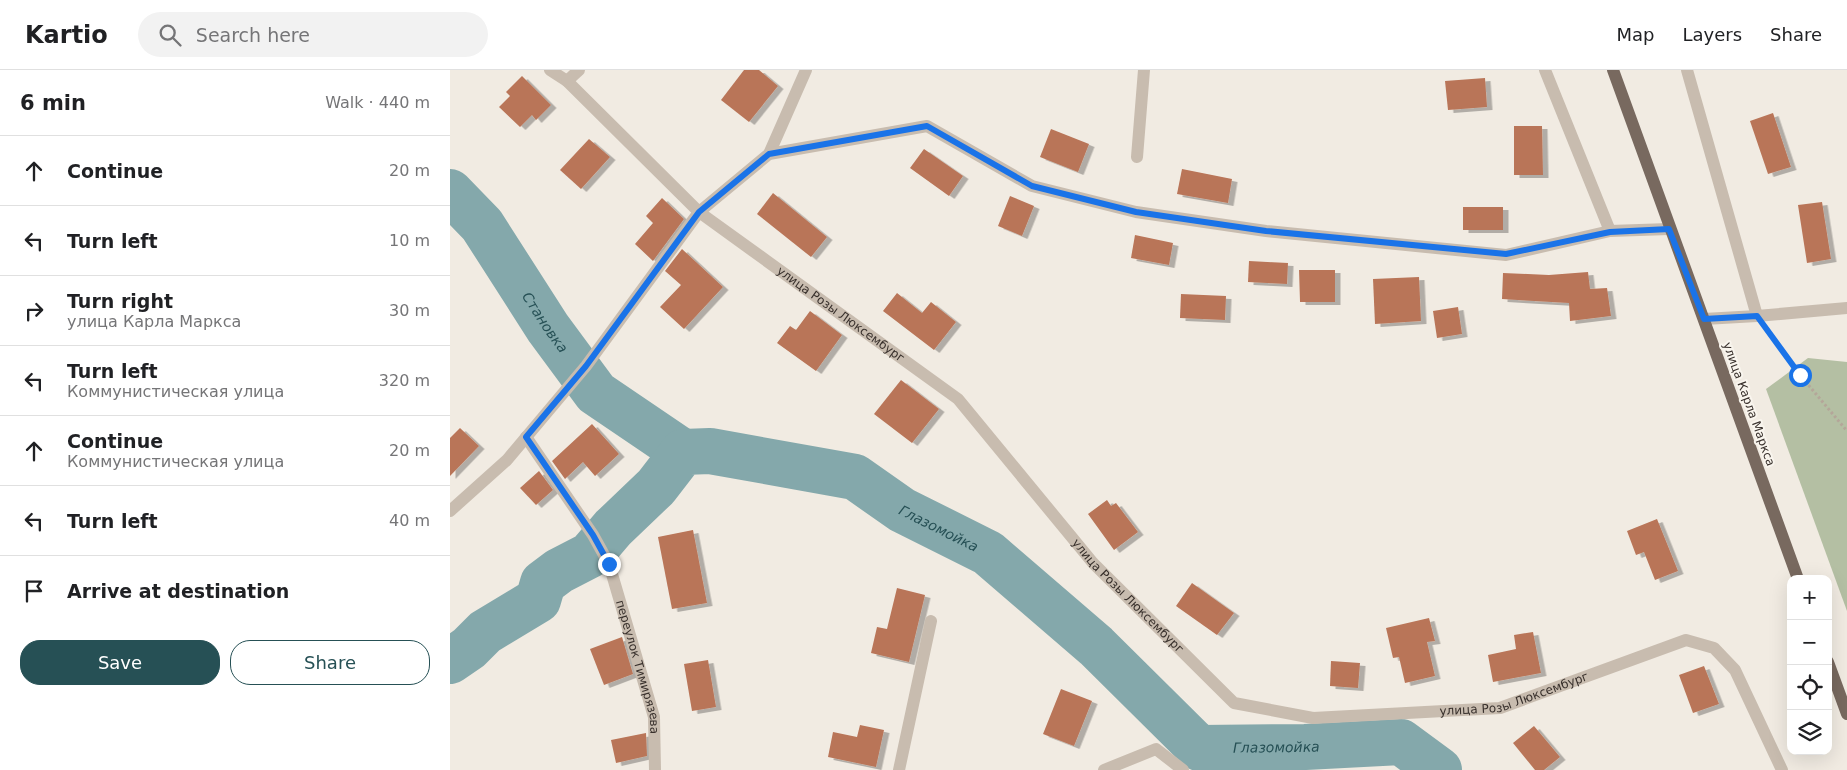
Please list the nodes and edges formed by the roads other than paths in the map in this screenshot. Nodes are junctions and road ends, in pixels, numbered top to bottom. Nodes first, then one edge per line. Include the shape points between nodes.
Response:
1 (550, 70) edge
2 (579, 70) edge
3 (806, 70) edge
4 (1144, 70) edge
5 (1545, 70) edge
6 (1613, 70) edge
7 (1687, 70) edge
8 (567, 81) junction
9 (769, 154) junction
10 (1138, 157) dead end
11 (699, 212) junction
12 (1669, 229) junction
13 (1610, 232) junction
14 (1847, 308) edge
15 (1757, 316) junction
16 (1704, 319) junction
17 (526, 437) junction
18 (450, 511) edge
19 (1797, 575) edge
20 (931, 621) dead end
21 (1829, 665) edge
22 (1847, 714) edge
23 (655, 770) edge
24 (899, 770) edge
25 (1104, 770) edge
26 (1183, 770) edge
27 (1782, 770) edge

1 - 8 street, улица Розы Люксембург
2 - 8 street
3 - 9 street
4 - 10 street
5 - 13 street
6 - 12 main road, улица Карла Маркса
7 - 15 street
8 - 11 street, улица Розы Люксембург
9 - 11 street
9 - 13 street via 927,126 1032,186 1136,212 1266,231 1506,254
11 - 17 street via 586,366
11 - 27 street, улица Розы Люксембург via 958,398 1093,563 1234,703 1313,718 1500,708 1686,640 1714,648 1735,670
12 - 13 street
12 - 16 main road, улица Карла Маркса
14 - 15 street
15 - 16 street
16 - 19 main road, улица Карла Маркса
17 - 18 street via 507,460
17 - 23 street, переулок Тимирязева via 609,564 654,717
20 - 24 street
21 - 22 main road
25 - 26 street via 1156,749

